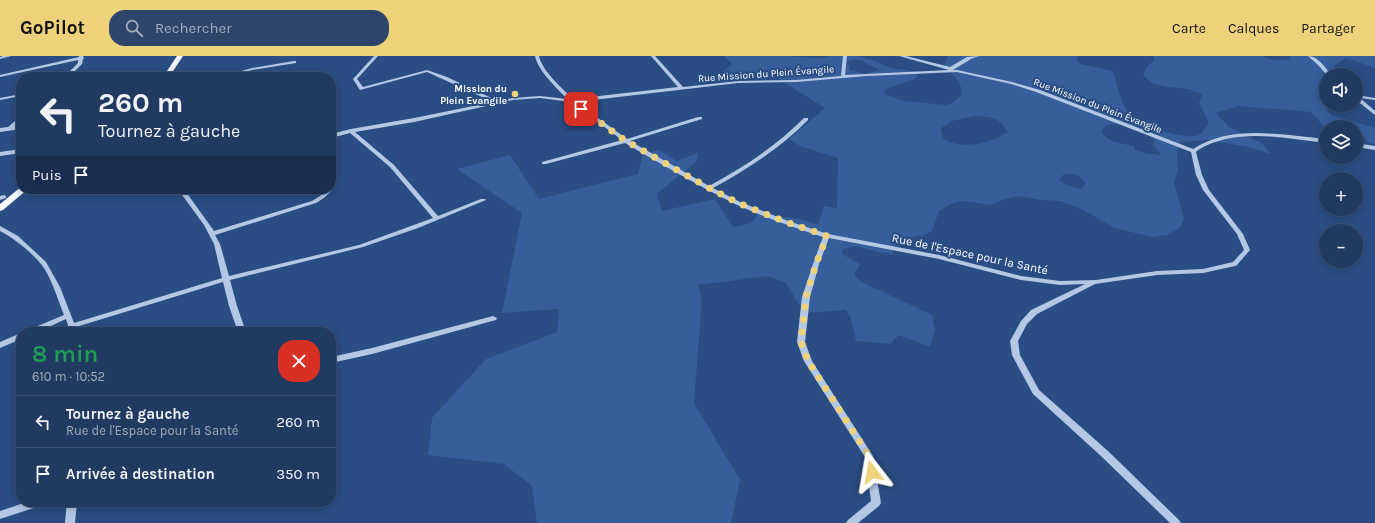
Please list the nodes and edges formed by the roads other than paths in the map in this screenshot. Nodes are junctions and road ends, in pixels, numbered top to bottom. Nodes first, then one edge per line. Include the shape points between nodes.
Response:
1 (9, 56) edge
2 (172, 56) edge
3 (180, 56) edge
4 (376, 56) edge
5 (537, 56) edge
6 (653, 56) edge
7 (845, 56) edge
8 (902, 56) edge
9 (977, 56) edge
10 (1310, 56) edge
11 (82, 57) edge
12 (0, 58) edge
13 (294, 62) dead end
14 (1323, 68) edge
15 (950, 69) junction
16 (957, 71) junction
17 (16, 72) edge
18 (17, 72) edge
19 (71, 72) edge
20 (166, 72) edge
21 (167, 72) edge
22 (240, 72) edge
23 (0, 76) edge
24 (843, 77) junction
25 (681, 88) junction
26 (16, 96) edge
27 (1363, 97) edge
28 (0, 99) edge
29 (1375, 99) edge
30 (572, 101) junction
31 (497, 102) junction
32 (1363, 103) edge
33 (1375, 114) edge
34 (700, 118) dead end
35 (806, 119) dead end
36 (16, 123) edge
37 (16, 128) edge
38 (9, 129) junction
39 (0, 130) edge
40 (351, 131) junction
41 (336, 135) edge
42 (1319, 140) edge
43 (626, 141) junction
44 (1363, 146) edge
45 (1375, 148) edge
46 (1193, 151) junction
47 (16, 152) edge
48 (0, 154) edge
49 (544, 163) dead end
50 (16, 188) edge
51 (709, 188) junction
52 (18, 194) edge
53 (183, 194) edge
54 (325, 194) edge
55 (1, 198) edge
56 (483, 200) dead end
57 (0, 208) edge
58 (437, 218) junction
59 (0, 228) edge
60 (212, 234) junction
61 (827, 236) junction
62 (226, 279) junction
63 (1096, 282) junction
64 (67, 316) junction
65 (493, 318) dead end
66 (42, 327) edge
67 (72, 327) edge
68 (79, 327) edge
69 (240, 327) edge
70 (16, 338) edge
71 (0, 345) edge
72 (336, 359) edge
73 (25, 507) edge
74 (72, 507) edge
75 (0, 515) edge
76 (70, 523) edge
77 (851, 523) edge
78 (1176, 523) edge

1 - 12 street
2 - 20 main road
3 - 21 main road
4 - 31 street via 355,80 362,89 427,71
5 - 30 street, Rue de l'Espace pour la Santé via 550,78
6 - 25 street
7 - 24 street
8 - 15 street
9 - 15 street
10 - 14 street
11 - 18 street
11 - 19 street via 80,64
13 - 22 street
15 - 16 street
16 - 24 street, Rue Mission du Plein Évangile
16 - 46 street, Rue Mission du Plein Évangile via 1038,91
17 - 23 street
24 - 25 street, Rue Mission du Plein Évangile via 738,82
25 - 30 street, Rue Mission du Plein Évangile
26 - 28 street
27 - 29 street
30 - 31 street, Rue Mission du Plein Évangile via 530,97
30 - 43 street, Rue de l'Espace pour la Santé
31 - 40 street, Rue Mission du Plein Évangile
32 - 33 street
34 - 43 street
35 - 51 street via 772,150
36 - 38 street
37 - 38 street
38 - 39 street
40 - 41 street, Rue Mission du Plein Évangile
40 - 58 street via 392,166
42 - 46 street via 1247,135 1223,137
43 - 49 street
43 - 51 street, Rue de l'Espace pour la Santé
44 - 45 street
46 - 63 street, Rue de l'Espace pour la Santé via 1199,176 1206,190 1240,234 1247,250 1235,264 1203,271 1157,273
47 - 48 street
50 - 55 main road
51 - 61 street, Rue de l'Espace pour la Santé via 738,203
52 - 57 main road
53 - 60 street
54 - 60 street via 314,202
56 - 58 street
58 - 62 street via 361,246
59 - 64 street via 16,237 44,263 57,287
60 - 62 street
61 - 63 street, Rue de l'Espace pour la Santé via 939,257 1021,278 1060,283
61 - 77 street via 806,297 801,342 808,361 869,456 876,503
62 - 68 street
62 - 69 street
63 - 78 street via 1034,312 1014,341 1016,355 1036,392
64 - 66 street
64 - 67 street
65 - 72 street
70 - 71 street
73 - 75 street
74 - 76 street

